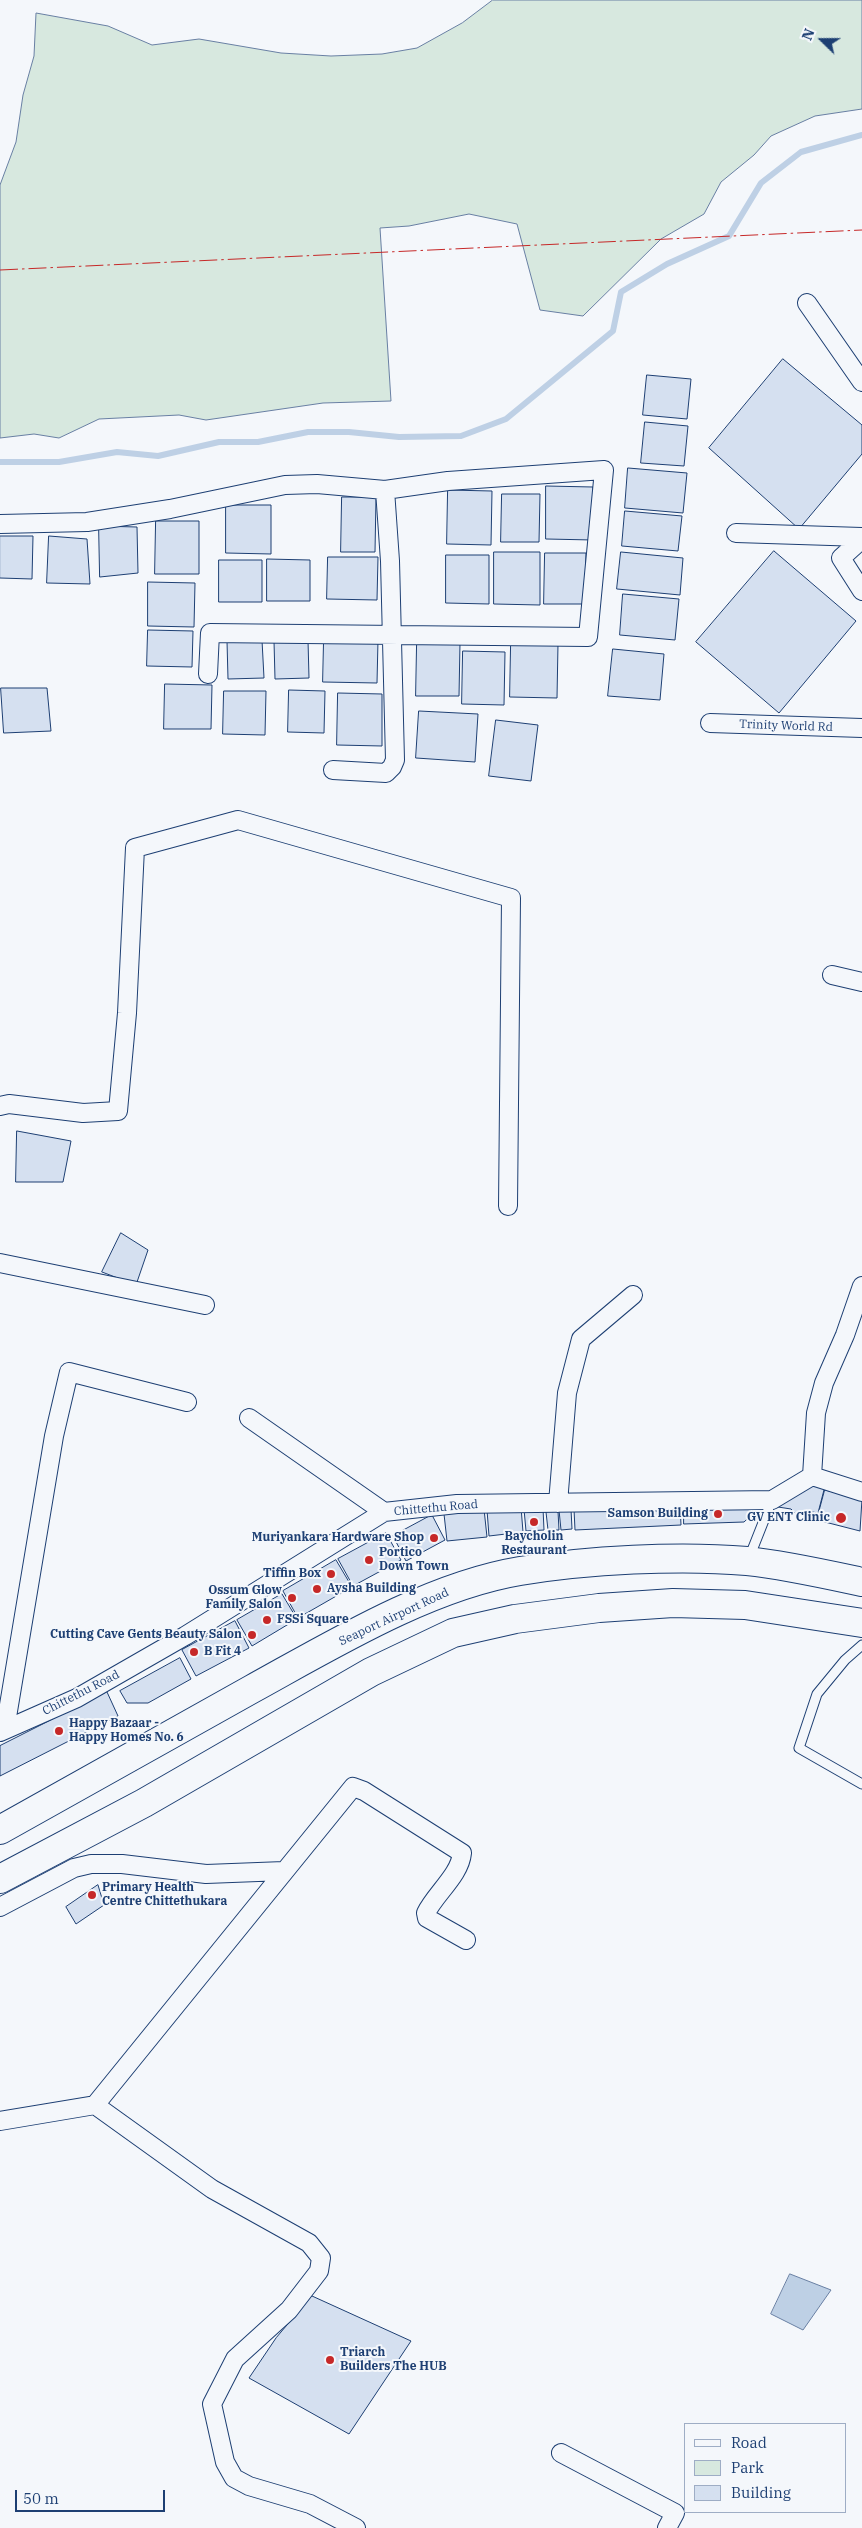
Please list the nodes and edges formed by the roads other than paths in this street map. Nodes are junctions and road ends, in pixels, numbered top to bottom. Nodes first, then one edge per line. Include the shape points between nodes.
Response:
1 (807, 303) dead end
2 (862, 382) edge
3 (386, 490) junction
4 (0, 524) edge
5 (736, 533) dead end
6 (862, 538) edge
7 (862, 590) edge
8 (392, 634) junction
9 (208, 674) dead end
10 (710, 724) dead end
11 (862, 728) edge
12 (333, 770) dead end
13 (832, 975) dead end
14 (862, 982) edge
15 (0, 1106) edge
16 (508, 1206) dead end
17 (0, 1263) edge
18 (862, 1286) edge
19 (633, 1296) dead end
20 (205, 1305) dead end
21 (187, 1402) dead end
22 (249, 1418) dead end
23 (812, 1476) junction
24 (862, 1492) edge
25 (772, 1500) junction
26 (558, 1503) junction
27 (384, 1512) junction
28 (748, 1561) junction
29 (862, 1582) edge
30 (862, 1623) edge
31 (862, 1645) edge
32 (0, 1727) edge
33 (0, 1732) edge
34 (862, 1784) edge
35 (0, 1830) edge
36 (284, 1871) junction
37 (0, 1878) edge
38 (0, 1907) edge
39 (466, 1940) dead end
40 (95, 2106) junction
41 (0, 2121) edge
42 (561, 2453) dead end
43 (356, 2528) edge
44 (667, 2528) edge

1 - 2 street
3 - 4 street via 317,484 285,485 87,522
3 - 8 street
3 - 8 street via 448,481 604,470 588,637
5 - 6 street
6 - 7 street via 841,558
8 - 9 street via 210,633
8 - 12 street via 395,760 392,767 386,773
10 - 11 street, Trinity World Rd
13 - 14 street
15 - 16 street via 118,1111 136,848 238,820 510,898
17 - 20 street
18 - 23 street via 824,1383 816,1413
19 - 26 street via 581,1339 567,1393
21 - 32 street via 68,1372 52,1446 7,1717
22 - 27 street
23 - 24 street
23 - 25 street
25 - 26 street, Chittethu Road
25 - 28 lane
26 - 27 street, Chittethu Road via 458,1504
27 - 33 street, Chittethu Road via 185,1636 86,1693
28 - 29 main road, Seaport Airport Road
28 - 35 main road, Seaport Airport Road via 602,1562 518,1571 447,1591 369,1626 295,1665
30 - 37 main road via 745,1605 673,1603 515,1619 453,1633 363,1676 144,1803
31 - 34 lane via 817,1694 799,1748
36 - 38 street via 206,1874 122,1864 91,1864 74,1868
36 - 39 street via 348,1791 356,1786 462,1853 426,1913 427,1918
36 - 40 street
40 - 41 street
40 - 43 street via 212,2189 309,2243 321,2258 320,2271 289,2310 235,2359 212,2404 225,2462 234,2478 249,2486 310,2504
42 - 44 street via 675,2513

